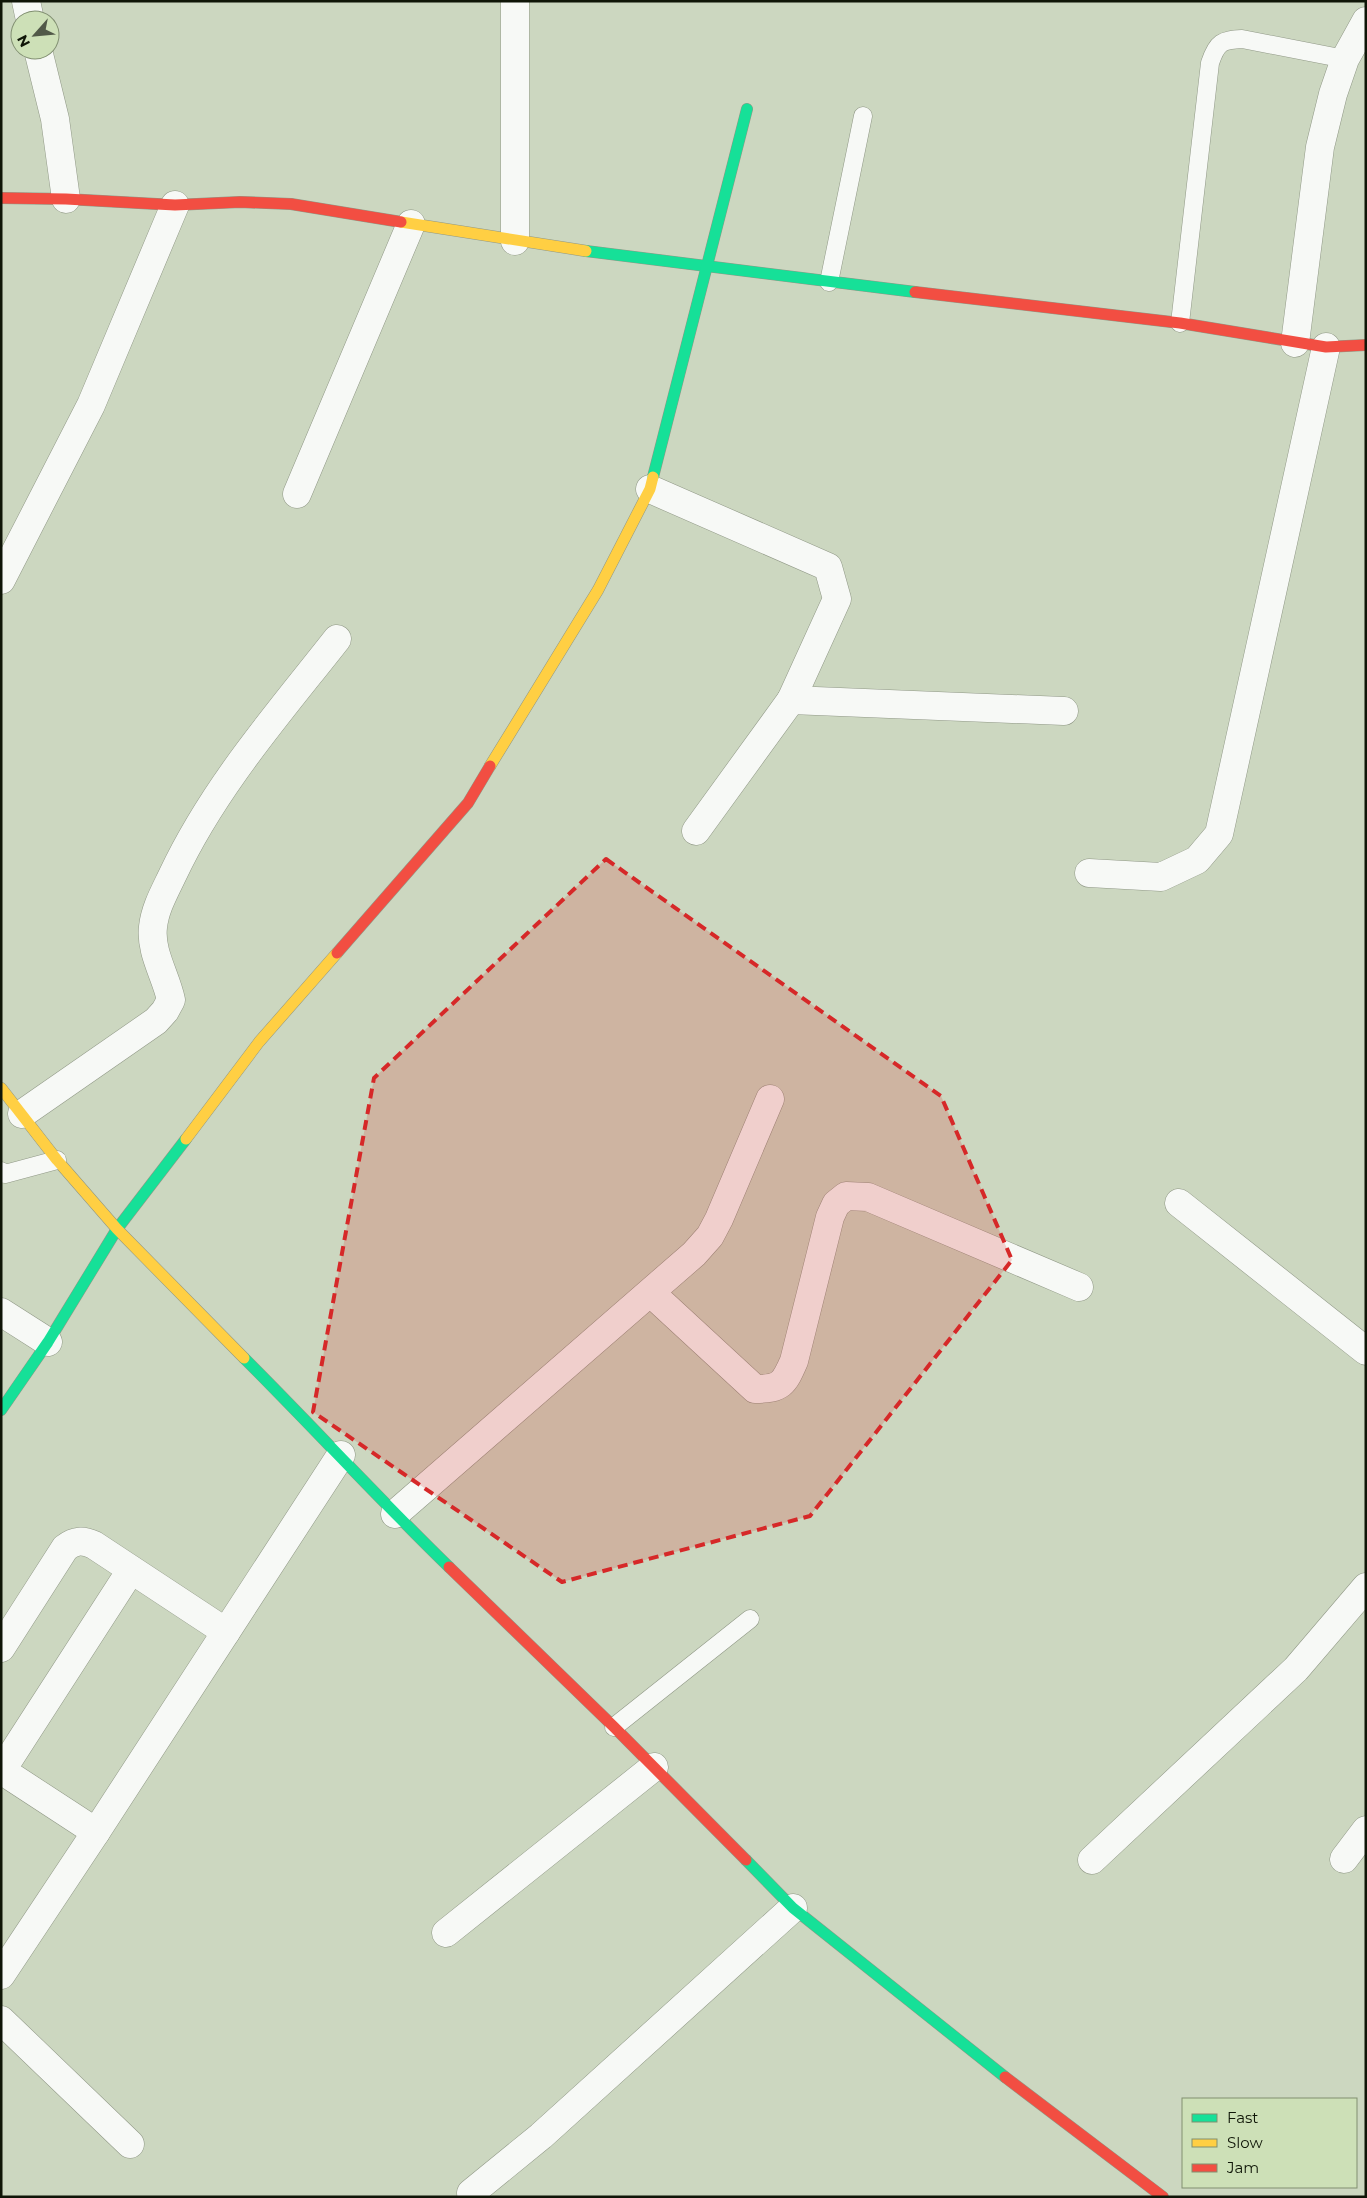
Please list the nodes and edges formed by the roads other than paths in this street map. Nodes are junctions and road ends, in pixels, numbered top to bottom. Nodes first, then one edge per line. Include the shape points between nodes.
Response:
1 (515, 1) edge
2 (1366, 22) edge
3 (1344, 59) junction
4 (40, 60) edge
5 (747, 109) dead end
6 (863, 116) dead end
7 (1, 198) edge
8 (66, 199) junction
9 (175, 205) junction
10 (411, 224) junction
11 (515, 241) junction
12 (707, 267) junction
13 (830, 282) junction
14 (1180, 323) junction
15 (1295, 344) junction
16 (1366, 344) edge
17 (1326, 347) junction
18 (650, 489) junction
19 (297, 494) dead end
20 (1, 580) edge
21 (336, 639) dead end
22 (791, 700) junction
23 (1064, 711) dead end
24 (696, 831) dead end
25 (1090, 873) dead end
26 (1, 1088) edge
27 (770, 1099) dead end
28 (22, 1114) junction
29 (57, 1160) junction
30 (1, 1171) edge
31 (1179, 1203) dead end
32 (117, 1229) junction
33 (1079, 1287) dead end
34 (651, 1293) junction
35 (1, 1312) edge
36 (48, 1342) junction
37 (1366, 1352) edge
38 (1, 1410) edge
39 (341, 1455) junction
40 (395, 1514) junction
41 (131, 1570) junction
42 (1366, 1587) edge
43 (750, 1619) dead end
44 (226, 1632) junction
45 (1, 1648) edge
46 (614, 1727) junction
47 (654, 1767) junction
48 (1, 1770) edge
49 (1366, 1830) edge
50 (96, 1832) junction
51 (1344, 1859) dead end
52 (1092, 1860) dead end
53 (793, 1908) junction
54 (446, 1933) dead end
55 (1, 1975) edge
56 (1, 2020) edge
57 (130, 2144) dead end
58 (471, 2193) dead end
59 (1163, 2197) edge

1 - 11 street
2 - 3 street
3 - 14 lane via 1242,39 1225,40 1214,49
3 - 15 street via 1320,147
4 - 8 street via 55,119
5 - 12 street
6 - 13 lane
7 - 8 street
8 - 9 street
9 - 10 street via 291,204
9 - 20 street via 90,405
10 - 11 street
10 - 19 street
11 - 12 street
12 - 13 street
12 - 18 street
13 - 14 street
14 - 15 street
15 - 17 street
16 - 17 street
17 - 25 street via 1219,834 1197,860 1162,877
18 - 22 street via 828,567 837,599
18 - 32 street via 598,590 468,803 260,1042
21 - 28 street via 227,779 179,862 158,907 152,943 171,1000 165,1011 156,1021
22 - 23 street
22 - 24 street
26 - 28 street
27 - 34 street via 710,1236
28 - 29 street
29 - 30 lane via 5,1174
29 - 32 street
31 - 37 street
32 - 36 street
32 - 39 street
33 - 34 street via 868,1197 846,1196 836,1204 830,1217 794,1361 786,1380 772,1389 755,1389
34 - 40 street
35 - 36 street
36 - 38 street
39 - 40 street
39 - 44 street
40 - 46 street
41 - 44 street
41 - 45 street via 94,1544 84,1540 72,1542
41 - 48 street
42 - 52 street via 1296,1669
43 - 46 lane
44 - 50 street
46 - 47 street
47 - 53 street
47 - 54 street
48 - 50 street
49 - 51 street
50 - 55 street
53 - 58 street via 541,2136
53 - 59 street via 947,2032
56 - 57 street

